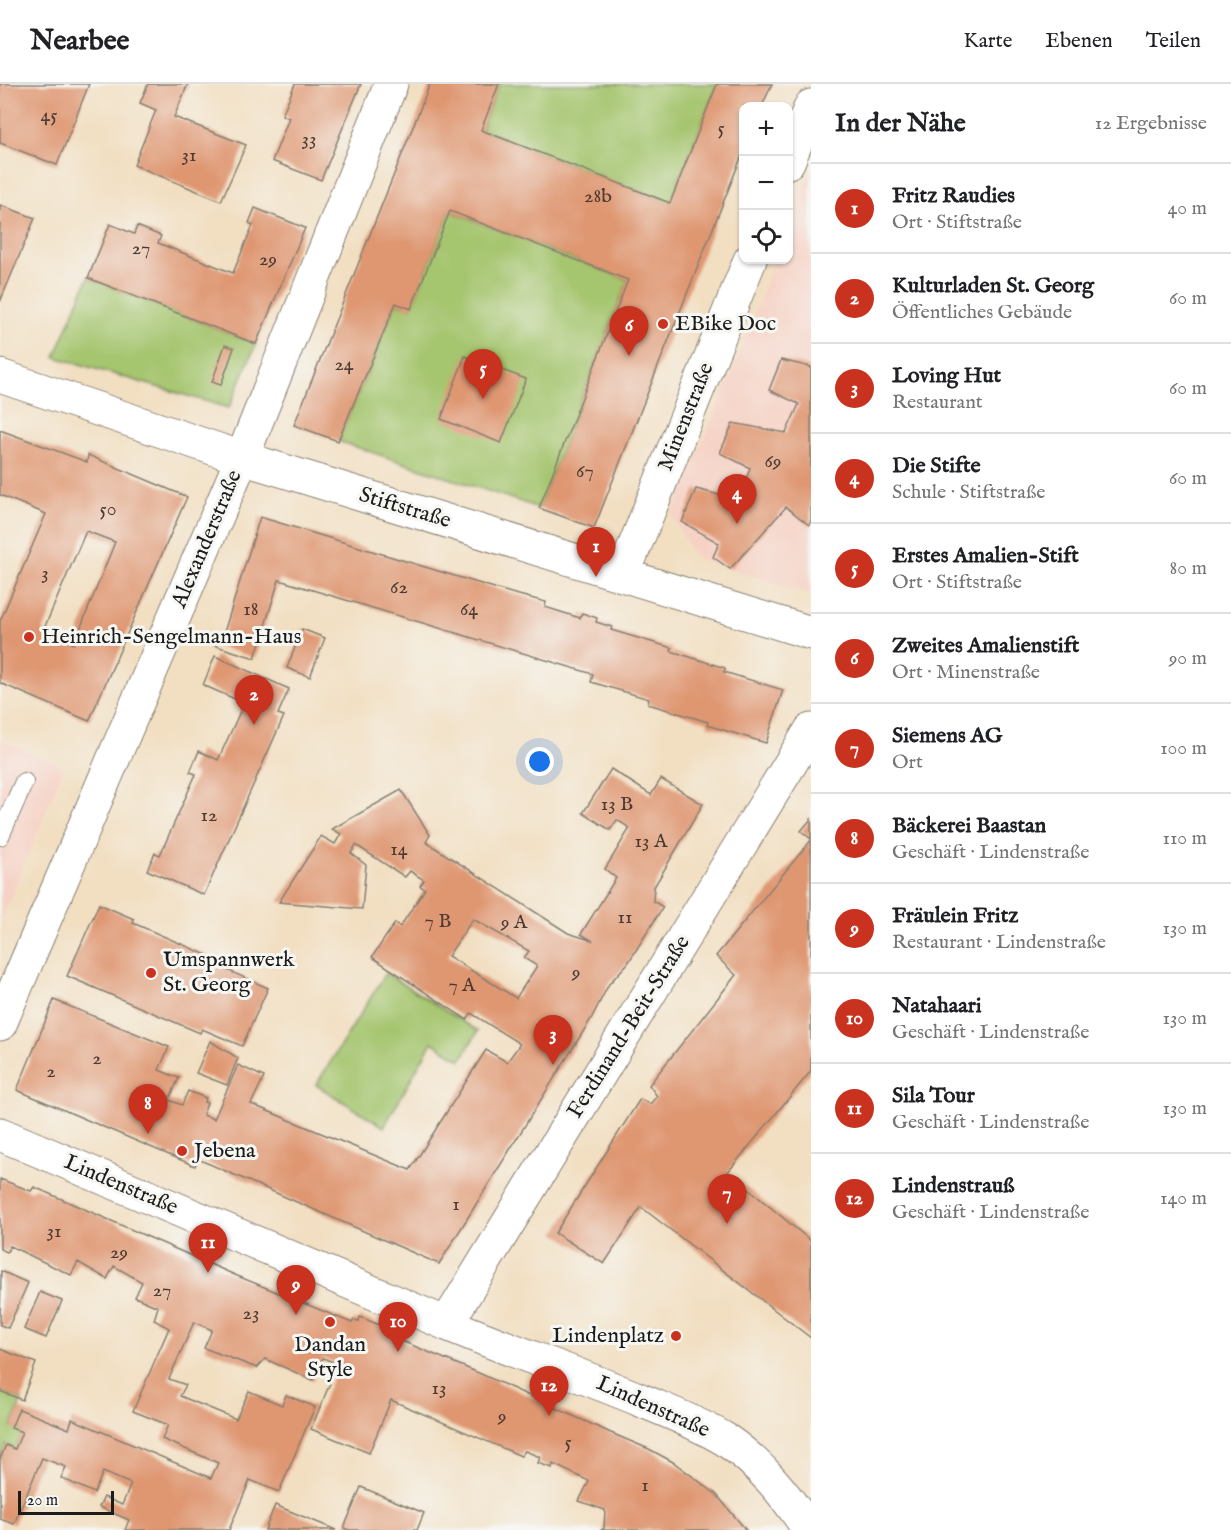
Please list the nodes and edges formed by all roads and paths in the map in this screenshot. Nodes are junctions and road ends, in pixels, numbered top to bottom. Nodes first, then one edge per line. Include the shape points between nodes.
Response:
1 (392, 84) edge
2 (811, 106) edge
3 (791, 156) edge
4 (748, 264) edge
5 (0, 376) edge
6 (242, 458) junction
7 (623, 575) junction
8 (811, 633) edge
9 (811, 730) edge
10 (24, 782) dead end
11 (0, 836) edge
12 (0, 1024) edge
13 (0, 1134) edge
14 (447, 1323) junction
15 (809, 1530) edge

1 - 6 street, Alexanderstraße
2 - 3 street
4 - 7 street, Minenstraße
5 - 6 street, Stiftstraße
6 - 7 street, Stiftstraße
6 - 12 street, Alexanderstraße
7 - 8 street, Stiftstraße
9 - 14 street, Ferdinand-Beit-Straße
10 - 11 lane
13 - 14 street, Lindenstraße
14 - 15 street, Lindenstraße via 614,1389 725,1440 768,1475

